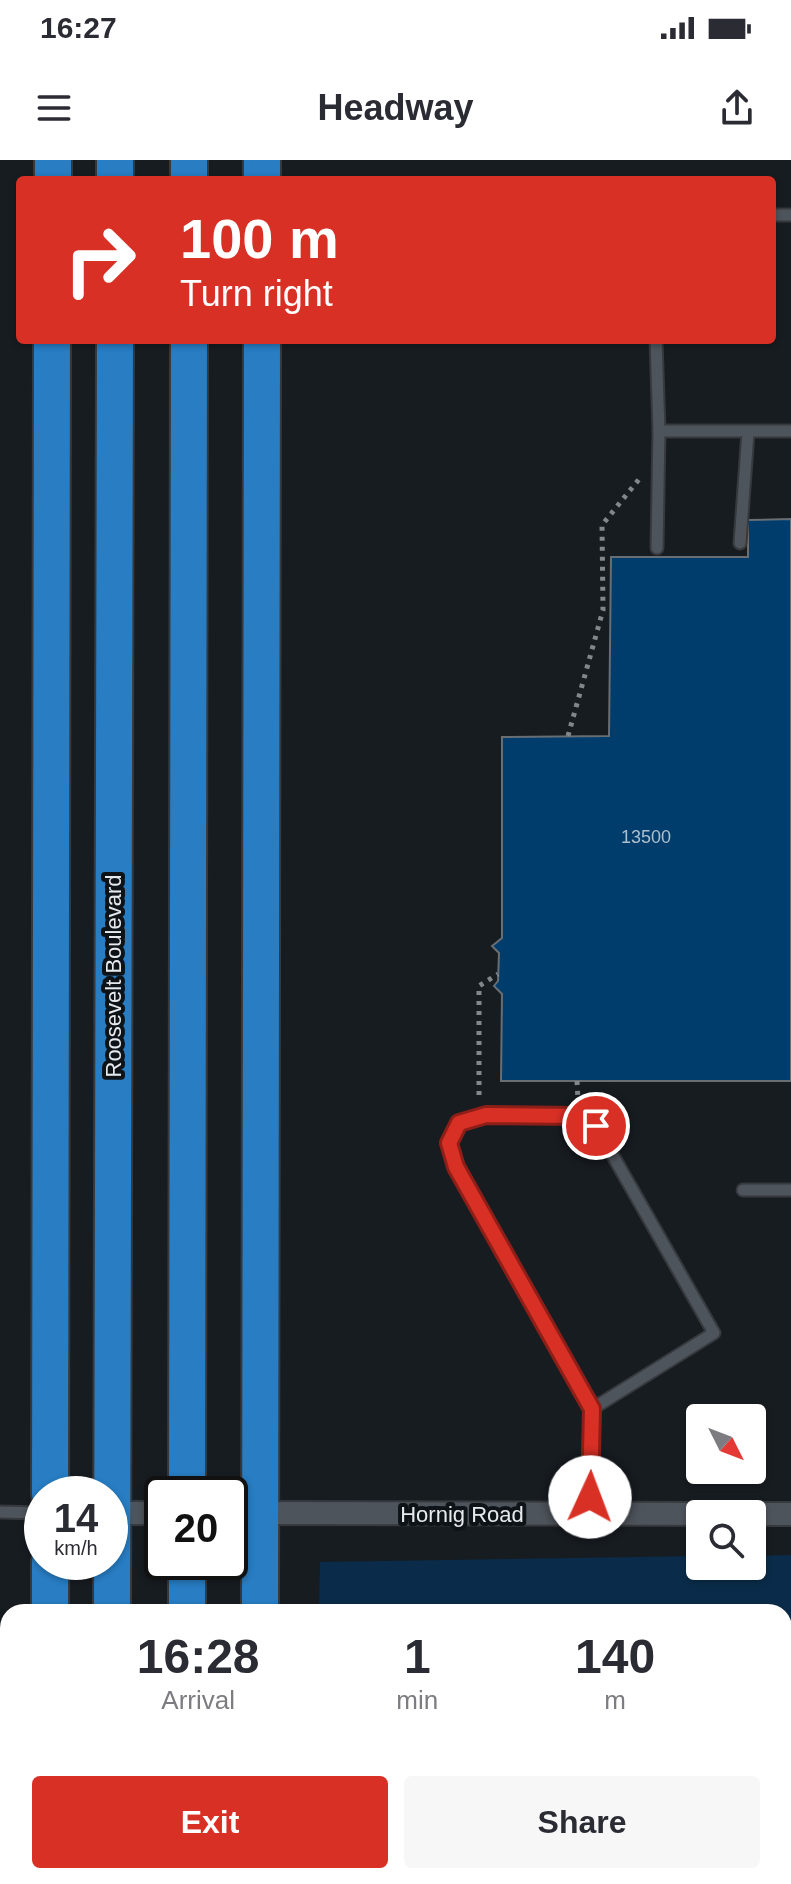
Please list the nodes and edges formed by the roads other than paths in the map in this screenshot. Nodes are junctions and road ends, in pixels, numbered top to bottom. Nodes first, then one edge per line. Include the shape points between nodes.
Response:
1 (52, 344) edge
2 (115, 344) edge
3 (189, 344) edge
4 (262, 344) edge
5 (656, 344) edge
6 (659, 431) junction
7 (791, 431) edge
8 (748, 432) junction
9 (740, 543) dead end
10 (657, 548) dead end
11 (743, 1190) dead end
12 (791, 1190) edge
13 (592, 1409) junction
14 (50, 1476) edge
15 (111, 1476) edge
16 (187, 1476) edge
17 (246, 1476) edge
18 (0, 1512) edge
19 (24, 1513) edge
20 (248, 1513) edge
21 (589, 1514) junction
22 (791, 1514) edge
23 (248, 1533) edge
24 (50, 1580) edge
25 (112, 1580) edge
26 (187, 1580) edge
27 (50, 1604) edge
28 (112, 1604) edge
29 (187, 1604) edge
30 (259, 1604) edge

1 - 14 highway
2 - 15 highway, Roosevelt Boulevard
3 - 16 highway
4 - 17 highway
5 - 6 lane
6 - 8 lane
6 - 10 lane
7 - 8 lane
8 - 9 lane
11 - 12 lane
13 - 13 lane via 456,1167 449,1143 452,1132 470,1118 579,1116 596,1126 714,1333
13 - 21 lane
18 - 19 lane
20 - 21 street, Hornig Road
21 - 22 street, Hornig Road
23 - 30 highway
24 - 27 highway
25 - 28 highway, Roosevelt Boulevard
26 - 29 highway

